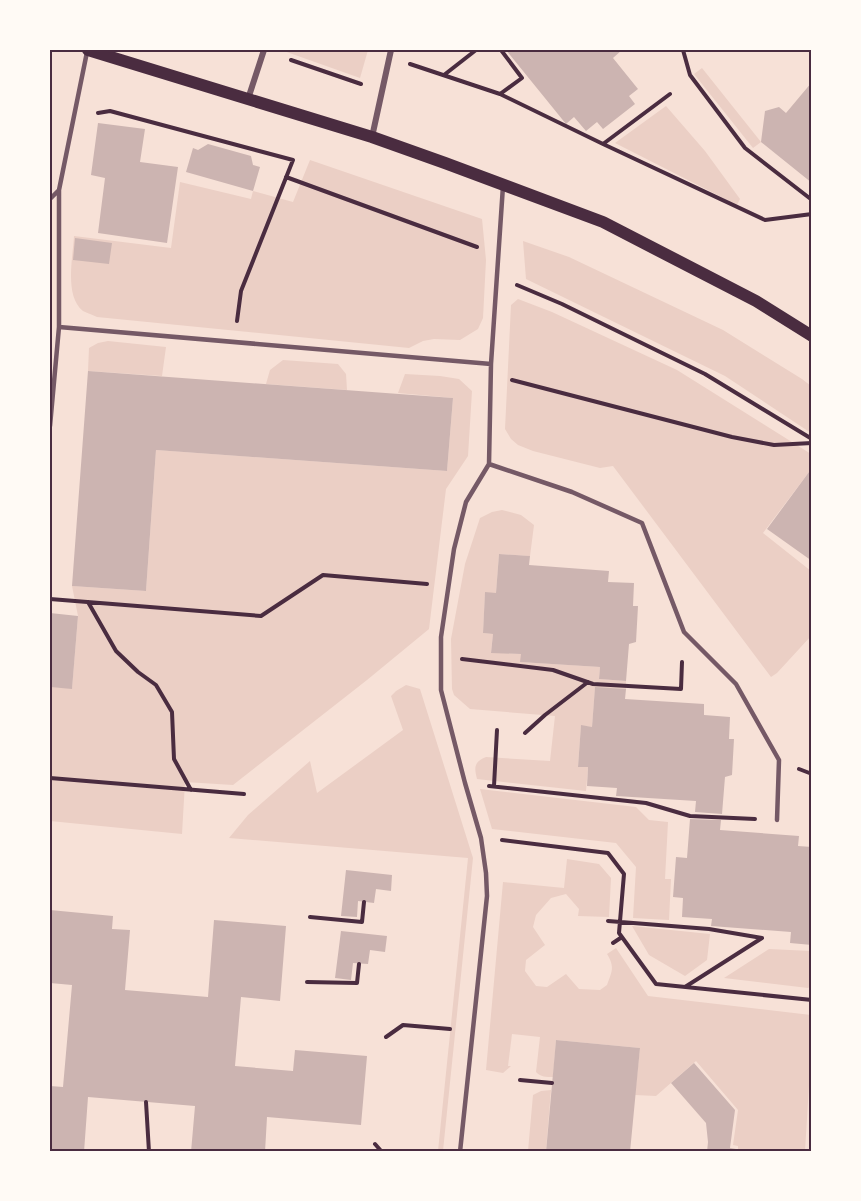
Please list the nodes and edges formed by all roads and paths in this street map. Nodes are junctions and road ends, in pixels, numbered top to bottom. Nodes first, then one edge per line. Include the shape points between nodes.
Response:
1 (88, 50) edge
2 (264, 50) edge
3 (391, 50) edge
4 (476, 50) edge
5 (501, 50) edge
6 (683, 50) edge
7 (389, 58) junction
8 (291, 60) dead end
9 (444, 75) junction
10 (382, 91) junction
11 (500, 94) junction
12 (670, 94) dead end
13 (248, 99) junction
14 (94, 119) dead end
15 (372, 137) junction
16 (603, 144) junction
17 (286, 177) junction
18 (503, 186) junction
19 (59, 190) junction
20 (50, 199) edge
21 (812, 200) edge
22 (812, 214) edge
23 (499, 255) junction
24 (497, 276) junction
25 (59, 327) junction
26 (812, 336) edge
27 (234, 341) junction
28 (491, 364) junction
29 (491, 374) junction
30 (50, 426) edge
31 (812, 441) edge
32 (489, 464) junction
33 (449, 585) junction
34 (50, 598) edge
35 (88, 602) junction
36 (684, 632) junction
37 (441, 656) junction
38 (588, 682) junction
39 (497, 730) dead end
40 (525, 733) dead end
41 (50, 778) edge
42 (465, 783) junction
43 (494, 786) junction
44 (191, 790) junction
45 (244, 795) dead end
46 (777, 820) joint
47 (481, 838) junction
48 (364, 902) dead end
49 (310, 917) dead end
50 (608, 921) dead end
51 (620, 922) junction
52 (622, 937) junction
53 (612, 943) dead end
54 (359, 964) dead end
55 (307, 982) dead end
56 (684, 987) junction
57 (812, 1000) edge
58 (473, 1031) junction
59 (386, 1037) dead end
60 (520, 1080) dead end
61 (552, 1083) dead end
62 (146, 1102) dead end
63 (375, 1144) dead end
64 (149, 1152) edge
65 (382, 1152) edge
66 (460, 1152) edge

1 - 13 main road
1 - 19 lane
2 - 13 street
3 - 7 street
4 - 9 path
5 - 11 path via 522,78
6 - 21 path via 690,75 745,147
7 - 9 path
7 - 10 street
8 - 10 path
9 - 11 path
10 - 15 street
11 - 16 path
12 - 16 path
13 - 15 main road
14 - 17 path via 97,113 110,111 293,160
15 - 18 main road
16 - 22 path via 765,220
17 - 23 path
17 - 27 path via 241,291
18 - 23 lane
18 - 26 main road via 603,222 746,296
19 - 20 lane
19 - 25 lane
23 - 24 lane
24 - 28 lane
24 - 31 path via 705,374
25 - 27 lane
25 - 30 lane
27 - 28 lane
28 - 29 lane
29 - 31 path via 732,437 774,445
29 - 32 lane
32 - 33 lane via 466,502
32 - 36 lane via 572,492 642,523
33 - 35 path via 323,575 261,616
33 - 37 lane
34 - 35 path
35 - 44 path via 116,651 156,686 172,712 174,759
36 - 38 path via 681,689
36 - 46 lane via 736,684 779,760
37 - 38 path via 553,670
37 - 42 lane via 441,690
38 - 40 path
39 - 43 path
41 - 44 path
42 - 43 path
42 - 47 lane
43 - 46 path via 646,803 690,816
44 - 45 path
47 - 51 path via 608,853 624,874
47 - 58 lane via 487,897
48 - 49 path via 362,922
50 - 51 path
51 - 52 path
51 - 56 path via 709,929 762,938
52 - 53 path
52 - 56 path via 656,984
54 - 55 path via 357,983
56 - 57 path
58 - 59 path via 403,1025
58 - 66 lane
60 - 61 path
62 - 64 path
63 - 65 path

